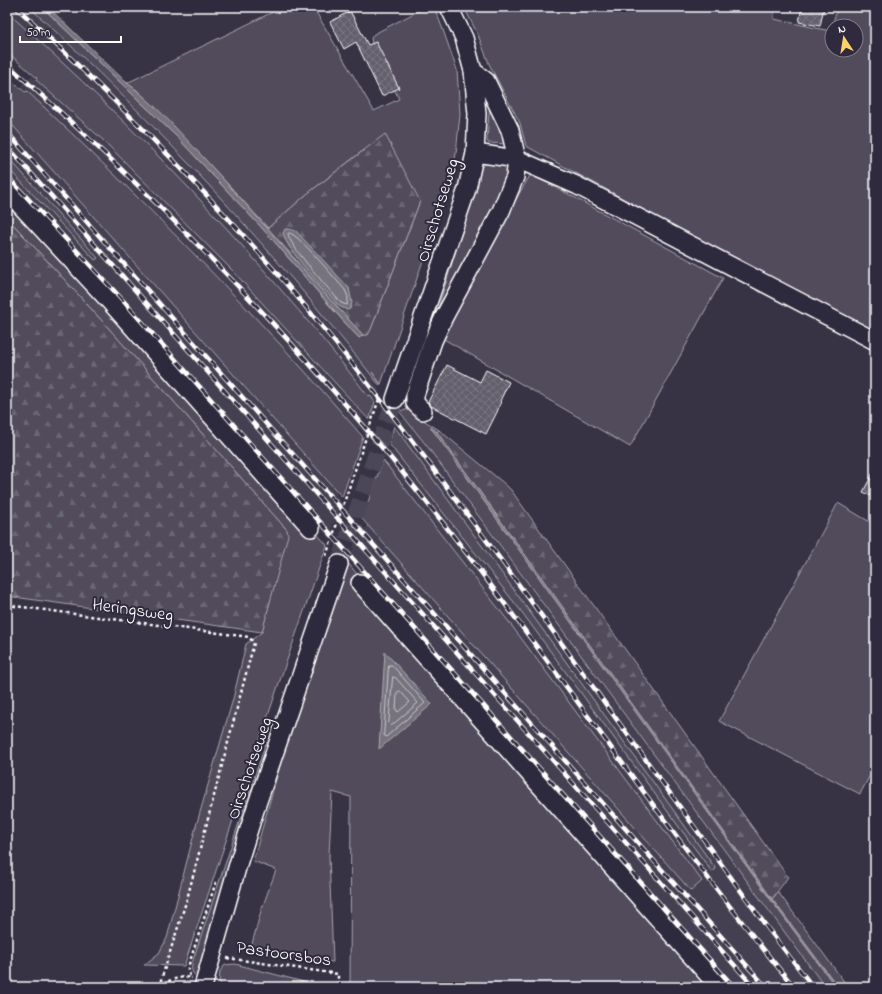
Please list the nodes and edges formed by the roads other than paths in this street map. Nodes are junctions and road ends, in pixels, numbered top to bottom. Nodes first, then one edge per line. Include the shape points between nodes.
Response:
1 (449, 7) edge
2 (473, 71) junction
3 (475, 153) junction
4 (517, 159) junction
5 (7, 191) edge
6 (875, 341) edge
7 (388, 396) tunnel mouth
8 (423, 411) dead end
9 (311, 528) dead end
10 (332, 563) tunnel mouth
11 (360, 583) dead end
12 (197, 983) edge
13 (719, 987) edge

1 - 2 street, Oirschotseweg via 464,38
2 - 3 street, Oirschotseweg via 477,114
2 - 4 street via 486,80 490,88 510,130
3 - 4 street
3 - 7 street, Oirschotseweg via 467,189
4 - 6 street via 576,184
4 - 8 street via 515,177 501,211 444,317 427,357 414,399
5 - 9 street via 107,298
10 - 12 street, Oirschotseweg via 239,861 213,956
11 - 13 street

